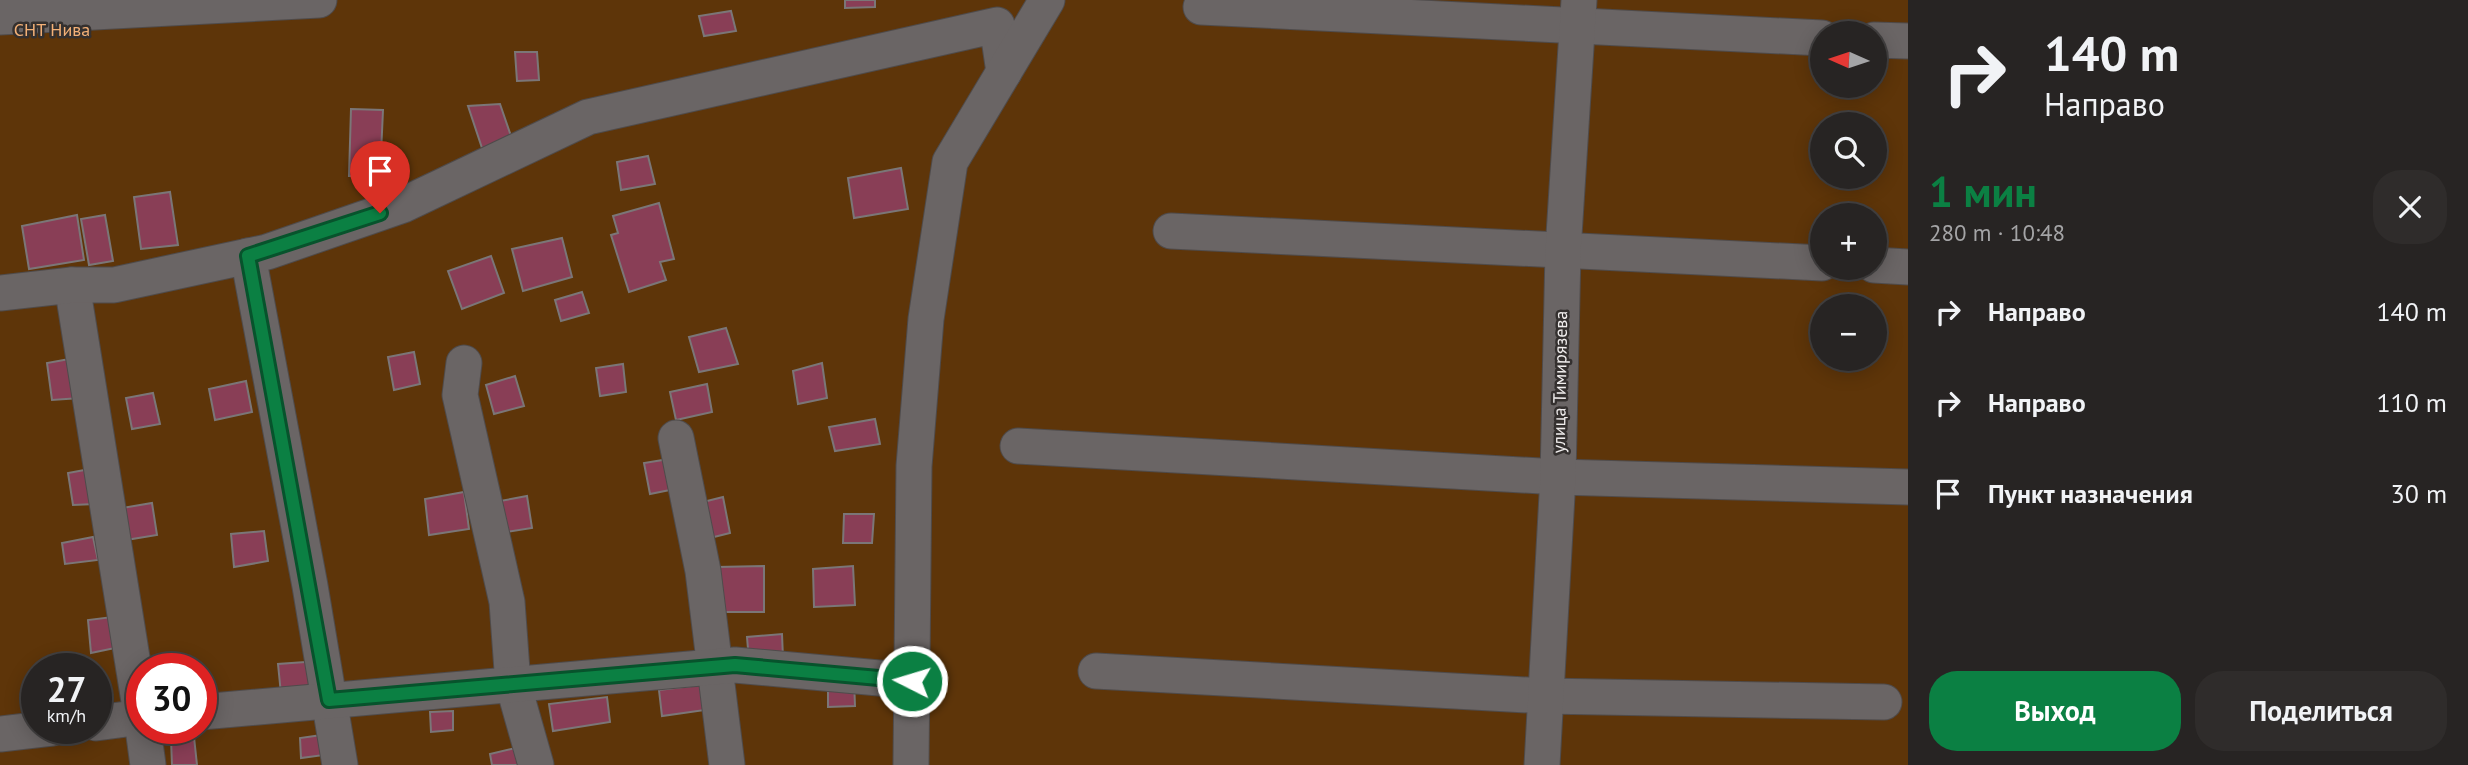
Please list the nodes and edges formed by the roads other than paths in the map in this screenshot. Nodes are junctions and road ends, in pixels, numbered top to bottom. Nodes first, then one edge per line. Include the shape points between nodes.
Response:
1 (319, 0) edge
2 (1047, 0) edge
3 (131, 5) edge
4 (1201, 7) dead end
5 (990, 13) edge
6 (1578, 14) edge
7 (0, 17) edge
8 (1810, 37) edge
9 (1887, 40) edge
10 (1908, 41) edge
11 (1004, 72) junction
12 (1171, 231) dead end
13 (1563, 251) junction
14 (248, 256) junction
15 (1810, 262) edge
16 (1887, 266) edge
17 (1908, 267) edge
18 (72, 285) junction
19 (0, 293) edge
20 (464, 363) dead end
21 (676, 438) dead end
22 (1018, 446) dead end
23 (1558, 477) junction
24 (1908, 487) edge
25 (131, 653) edge
26 (714, 667) junction
27 (1096, 671) dead end
28 (912, 681) junction
29 (513, 684) junction
30 (1545, 696) junction
31 (329, 700) junction
32 (1884, 702) dead end
33 (217, 710) edge
34 (21, 732) edge
35 (0, 734) edge
36 (145, 744) edge
37 (148, 765) edge
38 (340, 765) edge
39 (536, 765) edge
40 (727, 765) edge
41 (911, 765) edge
42 (1542, 765) edge

1 - 3 street
2 - 11 street
3 - 7 street
4 - 6 street
5 - 11 street
5 - 14 street via 588,117 403,205
6 - 8 street
6 - 13 street, улица Тимирязева
9 - 10 street
11 - 28 street via 950,162 928,306 914,466
12 - 13 street
13 - 15 street
13 - 23 street, улица Тимирязева
14 - 18 street via 114,285
14 - 31 street
16 - 17 street
18 - 19 street
18 - 25 street
20 - 29 street via 460,395 507,602
21 - 26 street via 703,571
22 - 23 street
23 - 24 street
23 - 30 street, улица Тимирязева
26 - 28 street
26 - 29 street
26 - 40 street
27 - 30 street
28 - 41 street
29 - 31 street
29 - 39 street
30 - 32 street
30 - 42 street, улица Тимирязева
31 - 33 street
31 - 38 street
34 - 35 street
36 - 37 street

